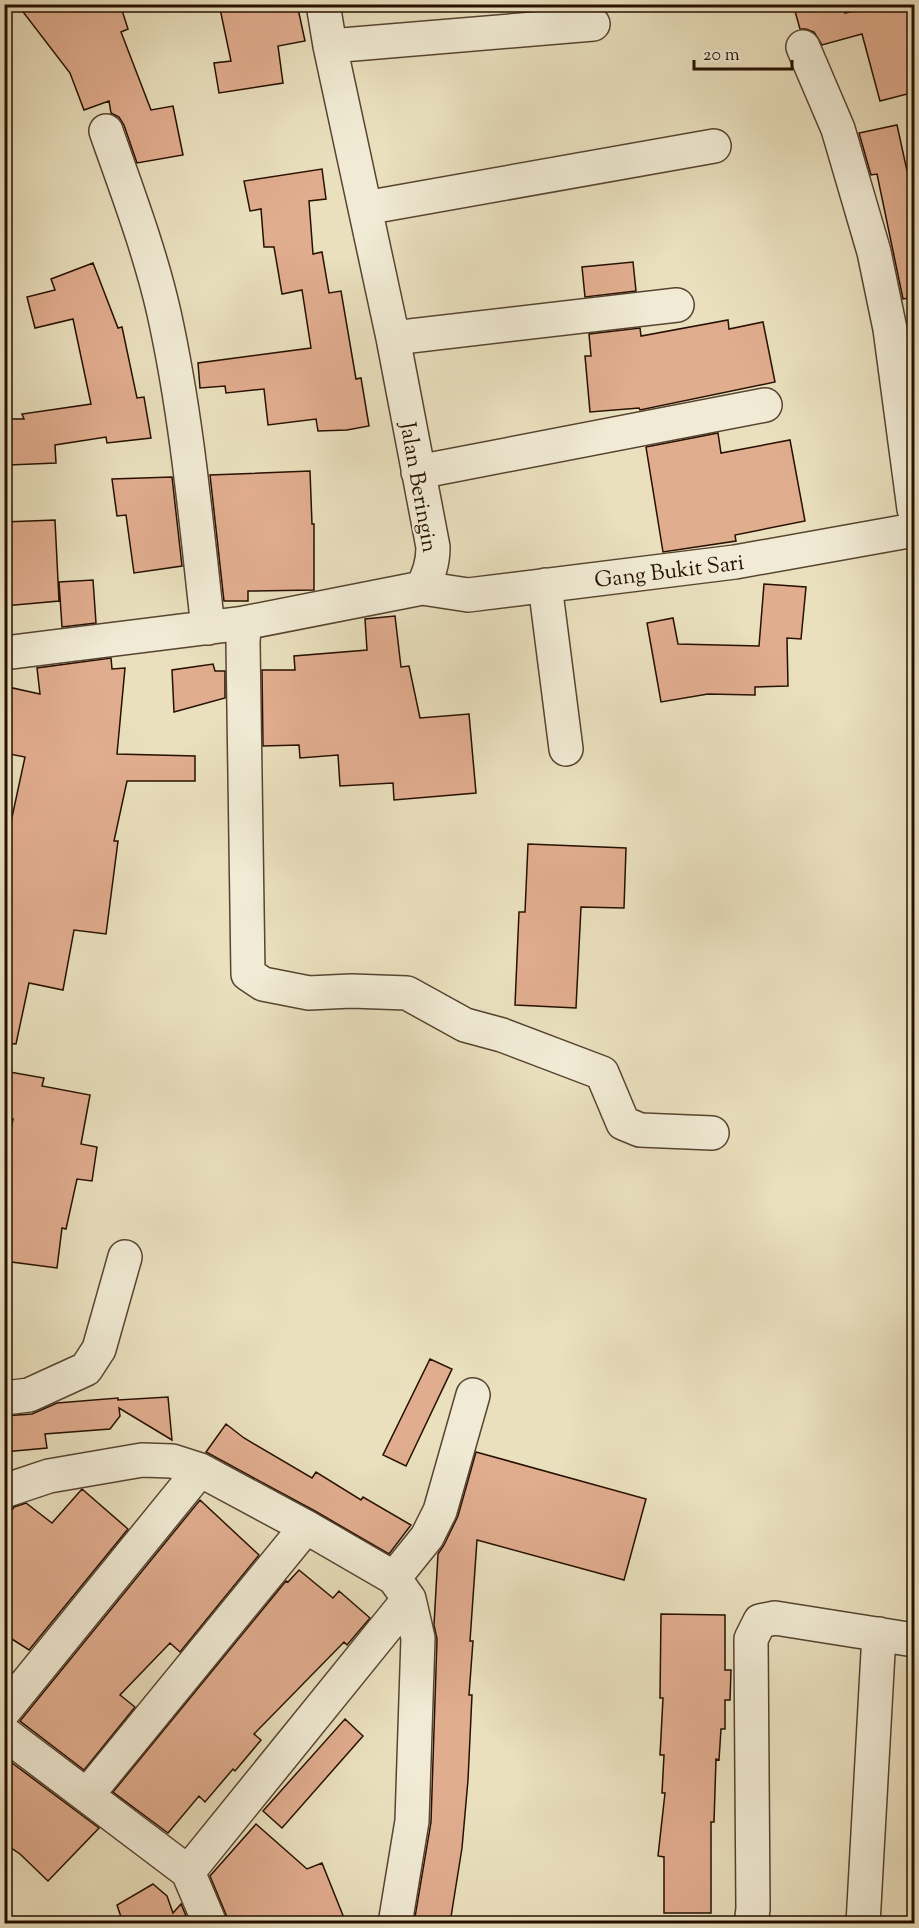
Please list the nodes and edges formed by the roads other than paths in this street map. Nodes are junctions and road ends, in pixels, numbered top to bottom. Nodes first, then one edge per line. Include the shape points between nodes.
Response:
1 (323, 4) edge
2 (593, 24) dead end
3 (330, 46) junction
4 (803, 47) dead end
5 (106, 131) dead end
6 (714, 146) dead end
7 (365, 208) junction
8 (676, 305) dead end
9 (393, 338) junction
10 (765, 405) dead end
11 (418, 472) junction
12 (915, 509) edge
13 (915, 530) edge
14 (545, 585) junction
15 (422, 588) junction
16 (244, 623) junction
17 (208, 628) junction
18 (4, 653) edge
19 (566, 749) dead end
20 (712, 1133) dead end
21 (125, 1257) dead end
22 (473, 1395) dead end
23 (4, 1398) edge
24 (200, 1470) junction
25 (5, 1491) edge
26 (306, 1527) junction
27 (402, 1589) junction
28 (879, 1634) junction
29 (915, 1640) edge
30 (4, 1711) edge
31 (4, 1732) edge
32 (87, 1795) junction
33 (188, 1872) junction
34 (210, 1923) edge
35 (395, 1923) edge
36 (751, 1923) edge
37 (863, 1923) edge

1 - 3 street, Jalan Beringin
2 - 3 street
3 - 7 street, Jalan Beringin
4 - 12 street via 838,129 874,252 890,329
5 - 17 street via 136,215 163,311 183,409
6 - 7 street
7 - 9 street, Jalan Beringin
8 - 9 street
9 - 11 street, Jalan Beringin
10 - 11 street
11 - 15 street, Jalan Beringin via 433,547 433,562
13 - 14 street, Gang Bukit Sari via 735,562
14 - 15 street, Gang Bukit Sari via 468,595
14 - 19 street
15 - 16 street
16 - 17 street
16 - 20 street via 248,974 263,984 309,993 407,993 465,1025 602,1073 623,1123 640,1130
17 - 18 street
21 - 23 street via 99,1349 86,1369 29,1395
22 - 27 street via 440,1511
24 - 25 street via 172,1461 142,1460 49,1476
24 - 26 street
24 - 30 street
26 - 27 street
26 - 32 street
27 - 33 street
27 - 35 street via 418,1638 412,1821
28 - 29 street
28 - 36 street via 775,1618 760,1621 751,1639
28 - 37 street
31 - 32 street
32 - 33 street
33 - 34 street

